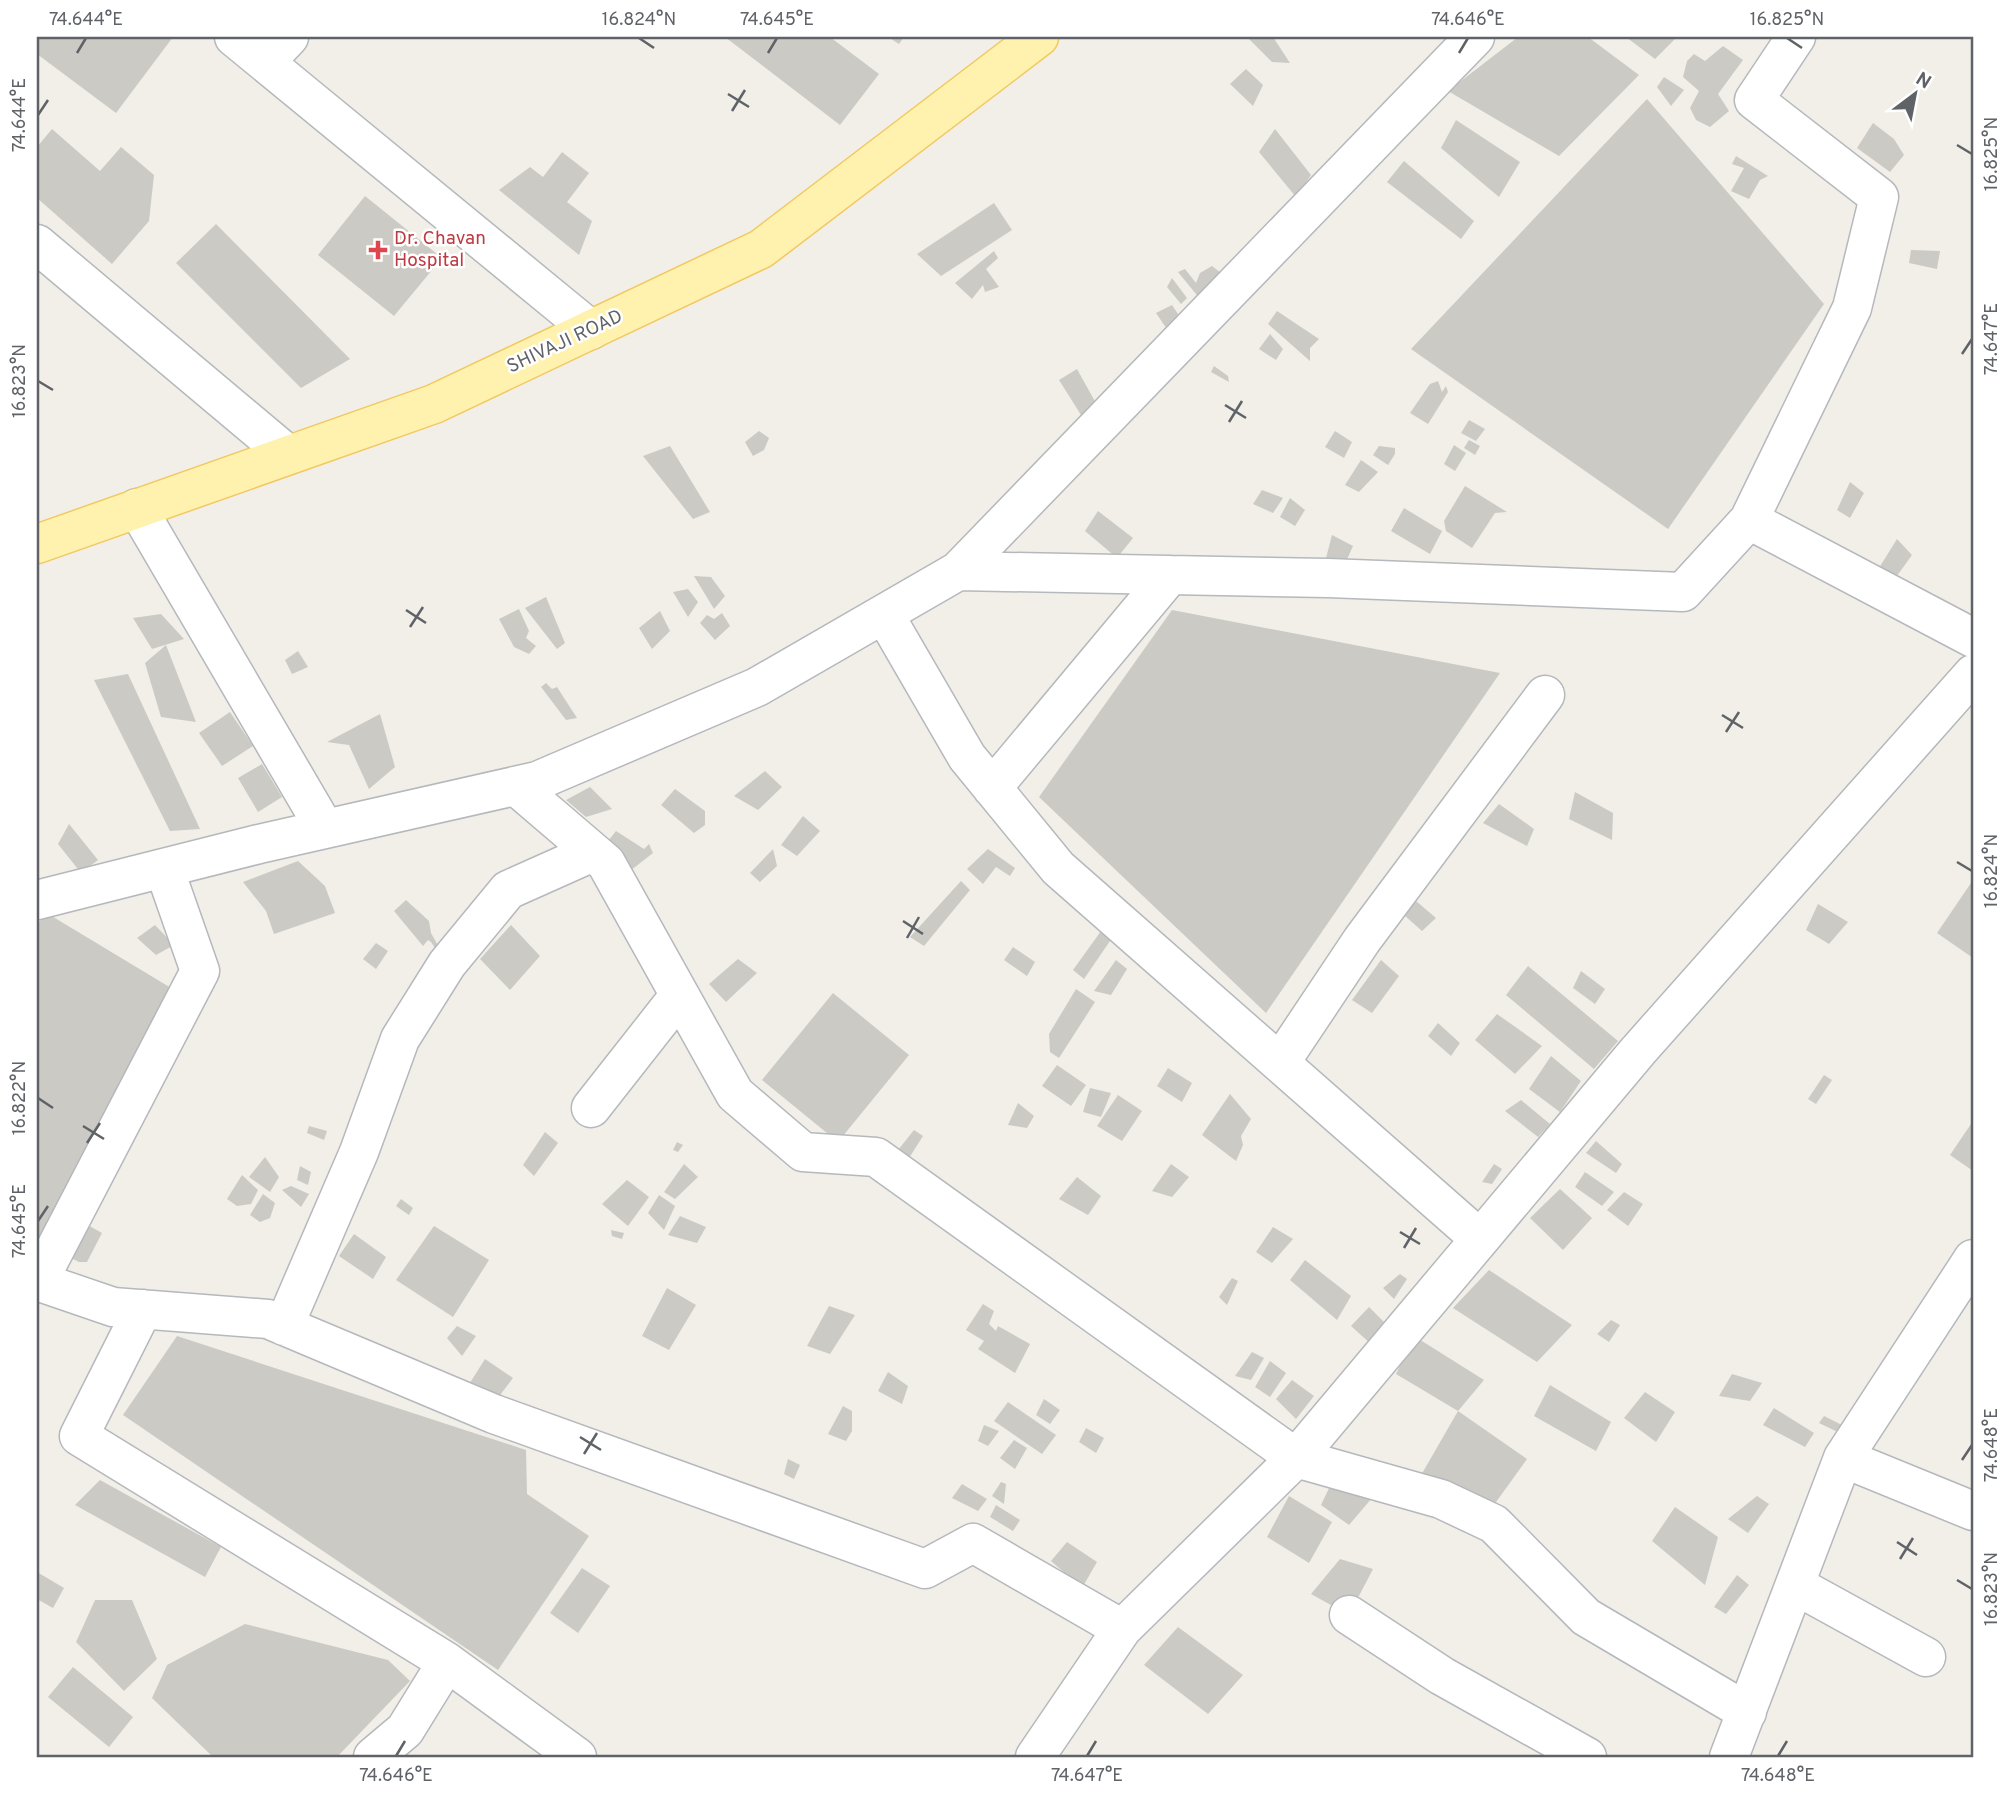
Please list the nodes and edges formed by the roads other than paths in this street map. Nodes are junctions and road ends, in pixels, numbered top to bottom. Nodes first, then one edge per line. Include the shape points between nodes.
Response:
1 (234, 37) edge
2 (1039, 37) edge
3 (1475, 37) edge
4 (1796, 37) edge
5 (277, 49) edge
6 (37, 244) edge
7 (590, 330) junction
8 (287, 454) junction
9 (137, 508) junction
10 (1749, 520) junction
11 (37, 544) edge
12 (958, 571) junction
13 (1170, 575) junction
14 (884, 614) junction
15 (1973, 638) edge
16 (1973, 674) edge
17 (1545, 695) dead end
18 (516, 786) junction
19 (992, 788) junction
20 (326, 829) junction
21 (593, 852) junction
22 (164, 868) junction
23 (37, 900) edge
24 (679, 996) junction
25 (1280, 1063) junction
26 (591, 1108) dead end
27 (1480, 1239) junction
28 (1973, 1259) edge
29 (37, 1282) edge
30 (143, 1309) junction
31 (284, 1326) junction
32 (1296, 1458) junction
33 (1843, 1458) junction
34 (1973, 1511) edge
35 (1795, 1585) junction
36 (1349, 1615) dead end
37 (1122, 1629) junction
38 (1926, 1657) dead end
39 (447, 1662) junction
40 (1740, 1743) edge
41 (565, 1754) edge
42 (373, 1757) edge
43 (1035, 1757) edge
44 (1587, 1757) edge

1 - 5 street
2 - 7 main road, SHIVAJI ROAD via 761,249
3 - 12 street
4 - 10 street via 1754,100 1879,197 1852,308
5 - 7 street
6 - 8 street
7 - 8 main road, SHIVAJI ROAD via 434,404
8 - 9 main road, SHIVAJI ROAD
9 - 11 main road, SHIVAJI ROAD
9 - 20 street
10 - 13 street via 1683,592
10 - 15 street
12 - 13 street
12 - 14 street
13 - 19 street
14 - 18 street via 757,687
14 - 19 street via 967,757
16 - 27 street via 1637,1051
17 - 25 street via 1362,940
18 - 20 street
18 - 21 street
19 - 25 street via 1058,868
20 - 22 street
21 - 24 street via 606,863
21 - 31 street via 508,890 447,964 400,1039 359,1152
22 - 23 street
22 - 29 street via 200,971
24 - 26 street
24 - 32 street via 735,1094 803,1152 876,1157
25 - 27 street
27 - 32 street
28 - 33 street
29 - 30 street via 113,1307
30 - 31 street via 268,1319
30 - 39 street via 79,1436
31 - 37 street via 494,1414 925,1569 973,1543
32 - 37 street
32 - 40 street via 1441,1499 1494,1524 1586,1617
33 - 34 street
33 - 35 street
35 - 38 street
35 - 40 street
36 - 44 street via 1443,1676
37 - 43 street
39 - 41 street
39 - 42 street via 405,1730

